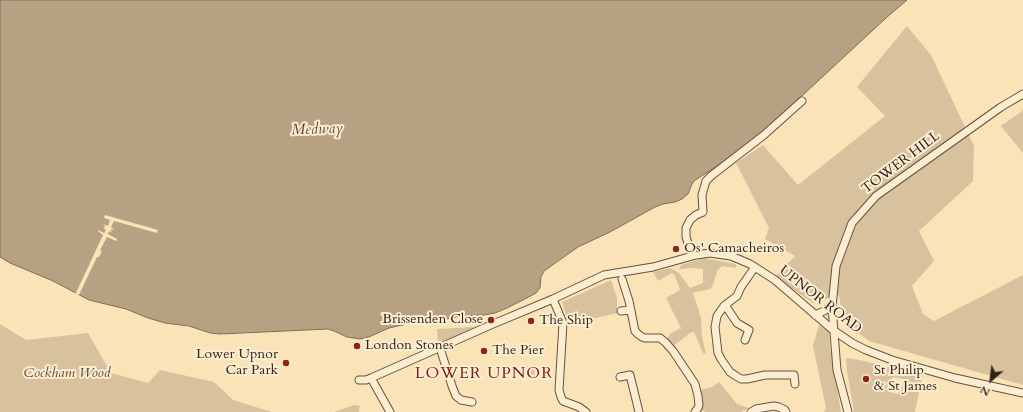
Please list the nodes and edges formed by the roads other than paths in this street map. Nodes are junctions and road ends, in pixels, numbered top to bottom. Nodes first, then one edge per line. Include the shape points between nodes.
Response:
1 (1023, 94) edge
2 (802, 101) dead end
3 (692, 255) junction
4 (755, 267) junction
5 (622, 279) dead end
6 (553, 299) junction
7 (725, 305) junction
8 (832, 307) junction
9 (631, 310) junction
10 (621, 311) dead end
11 (814, 315) junction
12 (834, 331) junction
13 (745, 340) dead end
14 (440, 348) junction
15 (793, 367) dead end
16 (794, 375) junction
17 (620, 377) dead end
18 (371, 378) junction
19 (360, 380) dead end
20 (795, 384) dead end
21 (1023, 393) edge
22 (472, 402) dead end
23 (698, 411) edge
24 (390, 412) edge
25 (586, 412) edge
26 (639, 412) edge
27 (751, 412) edge
28 (786, 412) edge
29 (848, 412) edge

1 - 8 street, TOWER HILL via 974,126 871,201 852,223 836,266
2 - 3 street via 706,181 702,195 703,212 690,220 686,227 686,237
3 - 4 street, UPNOR ROAD via 731,256
3 - 6 street, UPNOR ROAD via 653,267 604,275
4 - 7 street via 737,296
4 - 11 street, UPNOR ROAD via 775,280
5 - 9 street
6 - 14 street, UPNOR ROAD
6 - 25 street via 563,323 559,390 561,397 563,402 580,407
7 - 13 street via 738,323 749,330
7 - 16 street via 718,314 715,327 718,353 730,372 742,379 765,375
8 - 11 street
8 - 12 street, TOWER HILL
9 - 10 street
9 - 23 street via 635,331 642,337 660,338 687,370 695,384
11 - 12 street, UPNOR ROAD
12 - 21 street, UPNOR ROAD via 852,343 892,360 955,378
12 - 29 street, TOWER HILL via 838,370
14 - 18 street, UPNOR ROAD
14 - 22 street via 456,396
15 - 16 street
16 - 20 street
17 - 26 street via 630,375
18 - 19 street, UPNOR ROAD
18 - 24 street
27 - 28 street via 774,406

